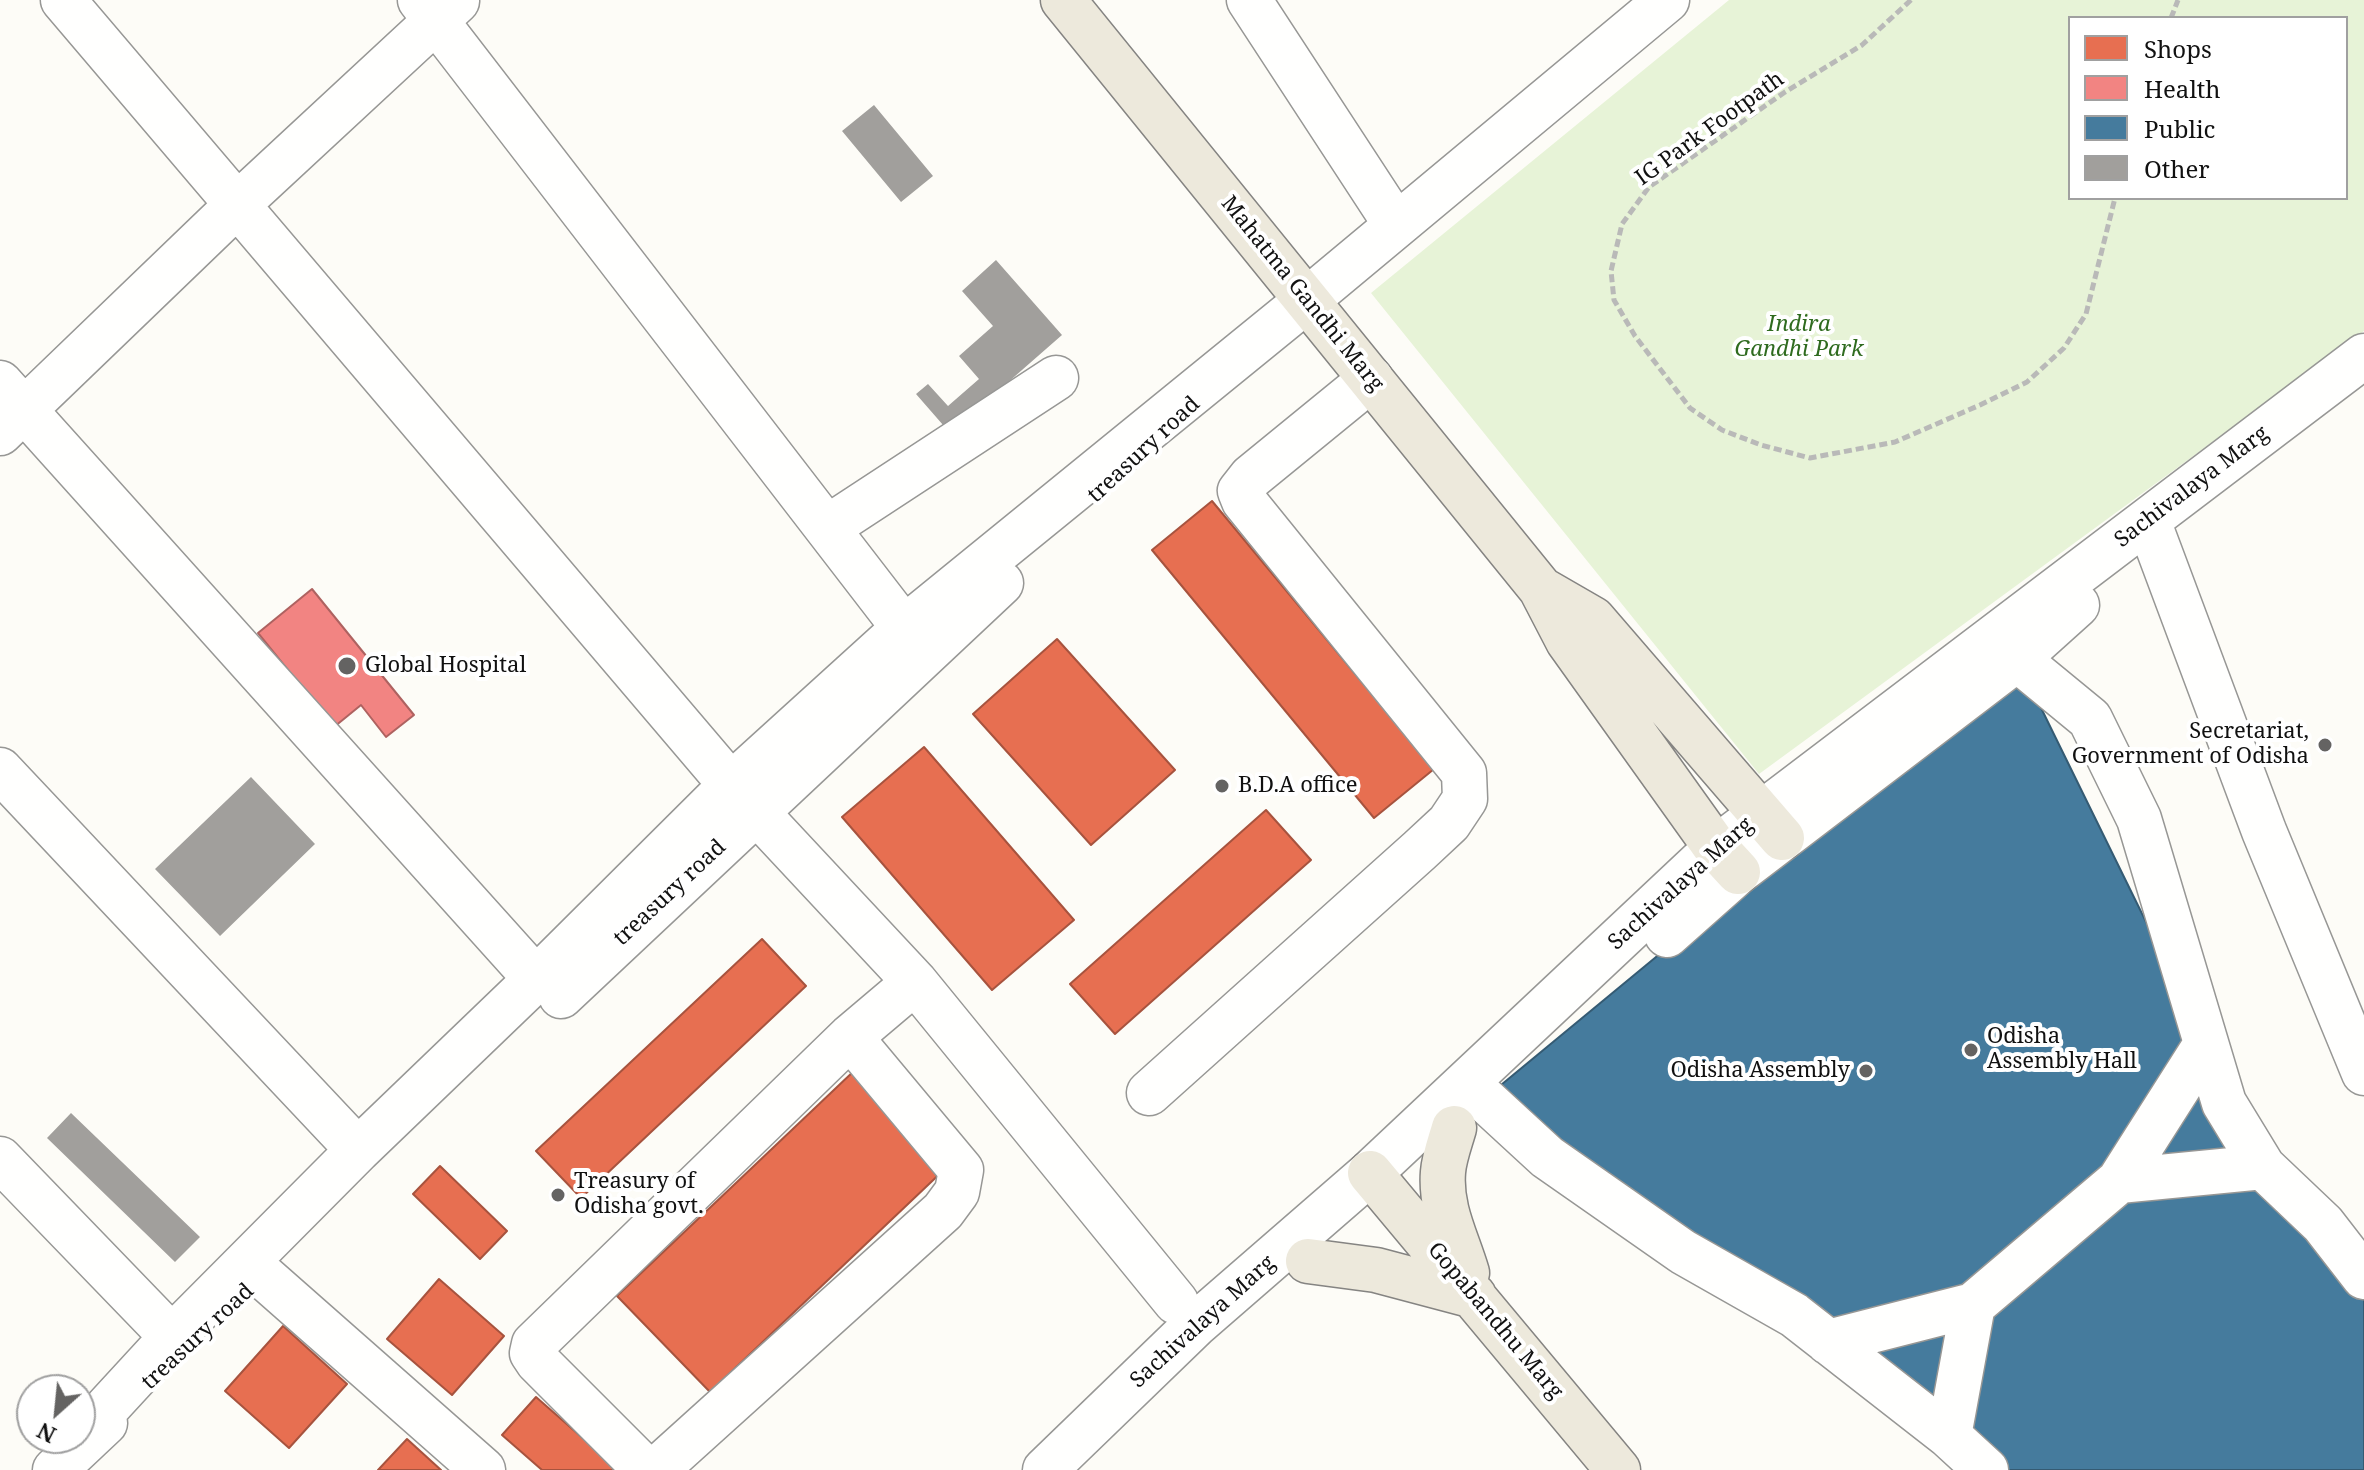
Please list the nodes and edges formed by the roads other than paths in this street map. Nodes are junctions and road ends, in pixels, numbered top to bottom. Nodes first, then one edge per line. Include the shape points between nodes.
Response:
1 (1063, 0) edge
2 (1249, 0) edge
3 (1667, 0) edge
4 (82, 7) edge
5 (438, 7) edge
6 (237, 205) junction
7 (1396, 225) junction
8 (1297, 308) junction
9 (2364, 356) edge
10 (1056, 378) dead end
11 (1371, 379) junction
12 (2364, 380) edge
13 (8, 409) edge
14 (827, 528) junction
15 (2153, 534) junction
16 (1541, 589) junction
17 (904, 628) junction
18 (2017, 659) junction
19 (0, 770) edge
20 (744, 799) junction
21 (1771, 825) junction
22 (1727, 860) junction
23 (536, 979) junction
24 (915, 982) junction
25 (850, 1037) junction
26 (2206, 1044) junction
27 (2364, 1073) edge
28 (1149, 1093) dead end
29 (1469, 1114) junction
30 (358, 1150) junction
31 (0, 1159) edge
32 (2263, 1167) junction
33 (2119, 1181) junction
34 (1379, 1182) junction
35 (1308, 1261) junction
36 (255, 1269) junction
37 (2364, 1277) edge
38 (1474, 1296) junction
39 (1176, 1302) dead end
40 (1973, 1305) junction
41 (172, 1337) junction
42 (1828, 1342) junction
43 (96, 1420) edge
44 (1949, 1436) junction
45 (66, 1454) edge
46 (52, 1470) edge
47 (483, 1470) edge
48 (646, 1470) edge
49 (656, 1470) edge
50 (1045, 1470) edge
51 (1085, 1470) edge
52 (1618, 1470) edge
53 (1986, 1470) edge

1 - 8 main road, Mahatma Gandhi Marg
2 - 7 street
3 - 7 street
4 - 6 street
5 - 6 street
5 - 14 street
6 - 13 street
6 - 20 street
7 - 8 street
8 - 11 main road, Mahatma Gandhi Marg
8 - 17 street
8 - 20 street, treasury road
9 - 21 street, Sachivalaya Marg
10 - 14 street
11 - 16 main road, Mahatma Gandhi Marg
11 - 28 street via 1240,491 1464,773 1465,799 1420,850
12 - 15 street, Sachivalaya Marg
13 - 23 street
14 - 17 street
15 - 18 street, Sachivalaya Marg
15 - 27 street via 2264,831
16 - 21 main road, Mahatma Gandhi Marg via 1593,619
16 - 22 main road, Mahatma Gandhi Marg via 1568,641
17 - 20 street
18 - 21 street, Sachivalaya Marg
18 - 26 street via 2090,719 2097,733 2139,819
19 - 30 street
20 - 23 street
20 - 24 street
20 - 36 street, treasury road
21 - 22 street, Sachivalaya Marg
22 - 29 street, Sachivalaya Marg
22 - 34 street, Sachivalaya Marg
23 - 30 street
24 - 25 street
24 - 39 street
25 - 48 street via 534,1344 538,1362
25 - 49 street via 961,1170 957,1192 943,1211
26 - 32 street via 2224,1103
26 - 33 street
29 - 34 street, Sachivalaya Marg
29 - 38 main road via 1443,1170 1443,1197
29 - 42 street via 1547,1157 1683,1252 1794,1315
30 - 36 street
31 - 41 street
32 - 33 street
32 - 37 street via 2323,1224
33 - 40 street
34 - 35 street, Sachivalaya Marg
34 - 38 main road, Gopabandhu Marg
34 - 50 street, Sachivalaya Marg via 1195,1325
35 - 38 main road via 1376,1270
35 - 51 street, Sachivalaya Marg
36 - 41 street
36 - 46 street, treasury road
36 - 47 street
38 - 52 main road, Gopabandhu Marg
40 - 42 street
40 - 44 street
41 - 43 street
42 - 44 street
44 - 53 street
45 - 46 street

